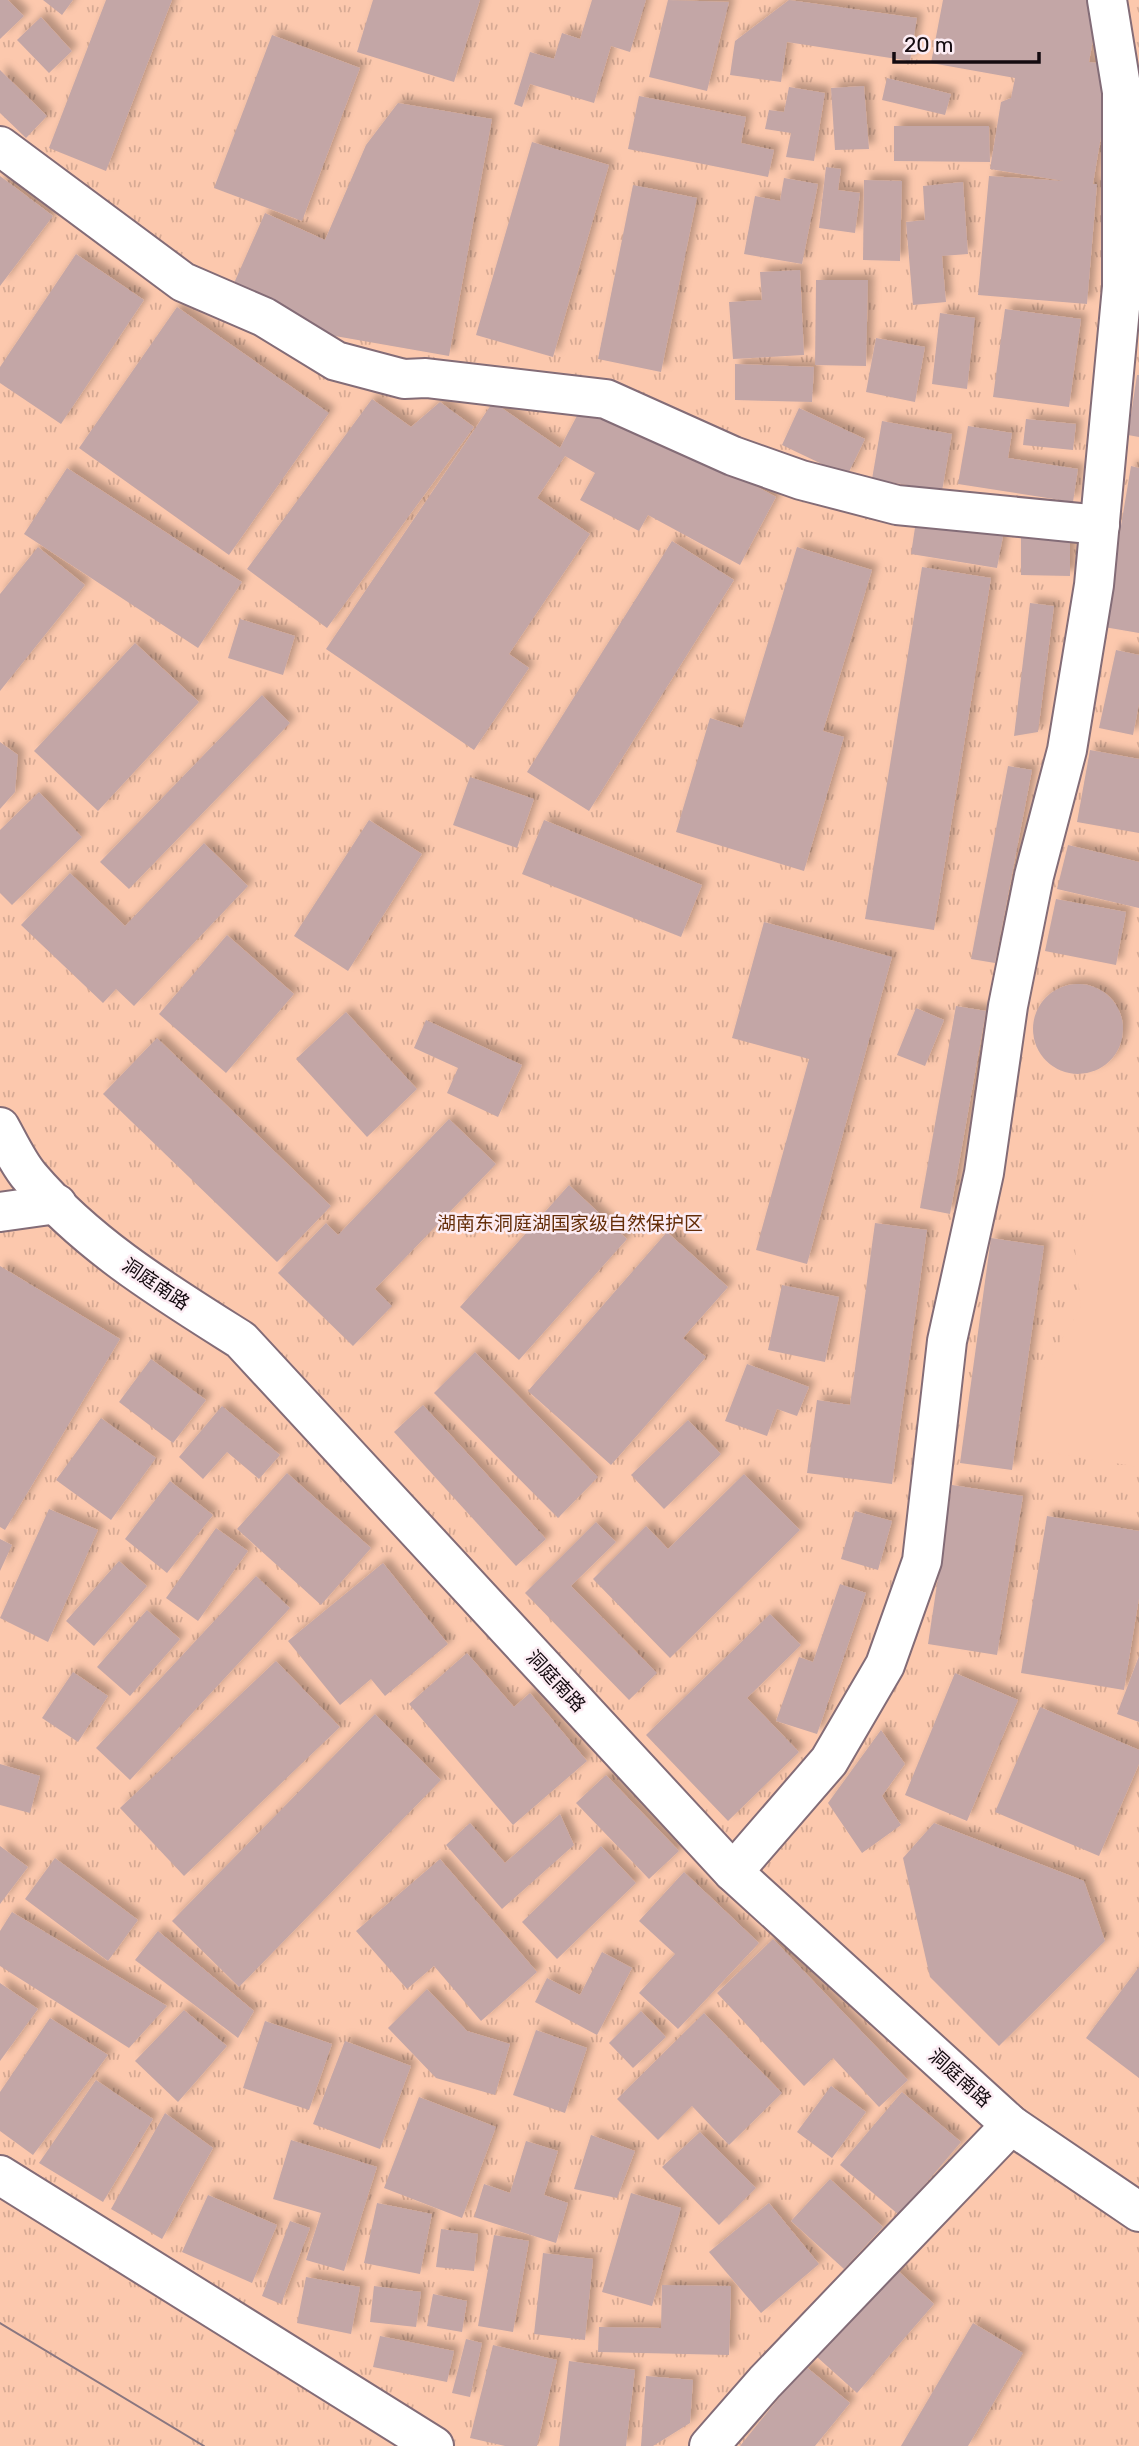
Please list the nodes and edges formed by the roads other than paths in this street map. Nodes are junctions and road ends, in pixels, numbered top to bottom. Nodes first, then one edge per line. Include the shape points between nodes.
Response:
1 (1107, 0) edge
2 (0, 146) edge
3 (1100, 525) junction
4 (0, 1127) edge
5 (57, 1204) junction
6 (0, 1212) edge
7 (733, 1872) junction
8 (1011, 2125) junction
9 (0, 2175) edge
10 (1139, 2213) edge
11 (434, 2446) edge
12 (709, 2446) edge

1 - 3 street via 1122,92 1122,288
2 - 3 street via 183,282 264,317 336,361 404,379 606,399 733,456 801,480 897,505
3 - 7 street via 1067,750 1034,876 984,1173 947,1341 922,1561 885,1665 828,1761
4 - 5 street, 洞庭南路 via 29,1176
5 - 6 street
5 - 7 street, 洞庭南路 via 89,1236 151,1284 241,1340
7 - 8 street, 洞庭南路
8 - 10 street, 洞庭南路
8 - 12 street
9 - 11 street

